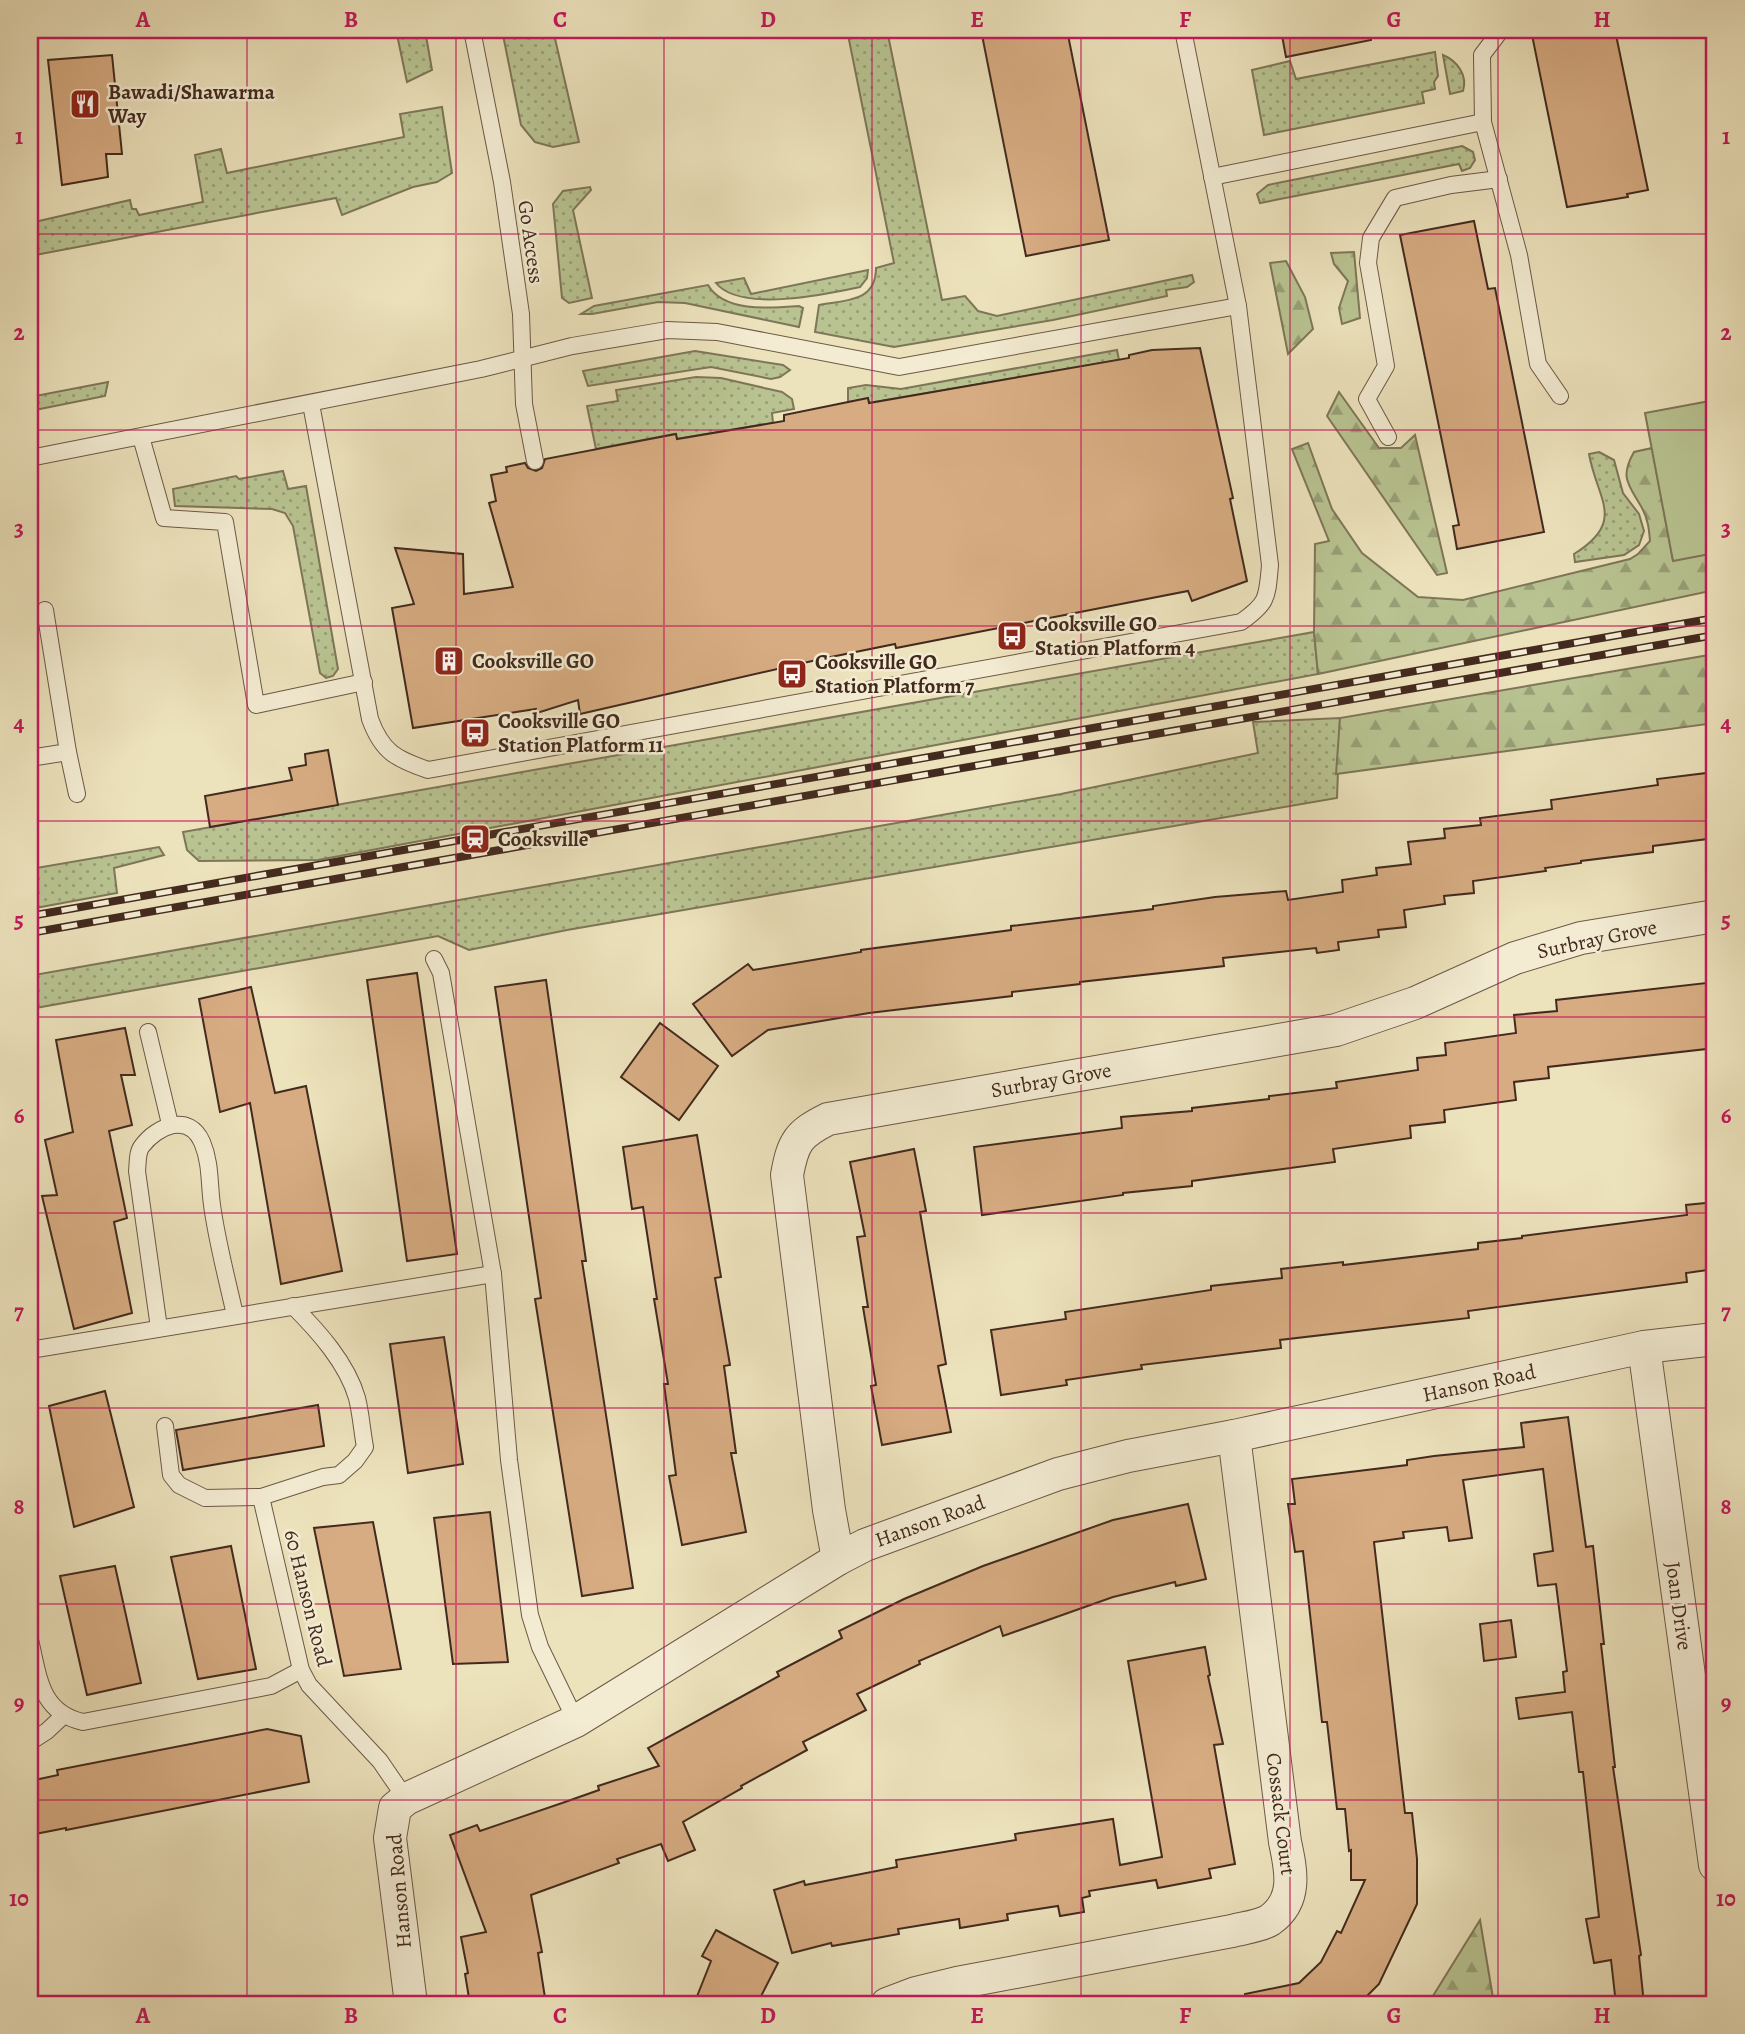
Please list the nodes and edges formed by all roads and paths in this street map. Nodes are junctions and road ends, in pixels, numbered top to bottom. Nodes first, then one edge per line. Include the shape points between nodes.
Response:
1 (472, 30) edge
2 (1183, 30) edge
3 (1501, 30) edge
4 (1483, 122) junction
5 (1212, 177) junction
6 (1499, 179) junction
7 (1238, 306) junction
8 (522, 359) junction
9 (1560, 396) dead end
10 (311, 404) junction
11 (141, 437) junction
12 (1388, 437) dead end
13 (30, 458) edge
14 (535, 461) dead end
15 (45, 610) dead end
16 (364, 682) junction
17 (68, 752) junction
18 (30, 758) edge
19 (77, 794) dead end
20 (1715, 915) edge
21 (434, 959) dead end
22 (148, 1032) dead end
23 (170, 1124) junction
24 (493, 1274) junction
25 (293, 1306) junction
26 (235, 1315) junction
27 (159, 1328) junction
28 (1715, 1339) edge
29 (1644, 1347) junction
30 (30, 1350) edge
31 (165, 1426) dead end
32 (1234, 1436) junction
33 (261, 1497) junction
34 (838, 1559) junction
35 (30, 1640) edge
36 (301, 1670) junction
37 (64, 1716) junction
38 (576, 1721) junction
39 (30, 1742) edge
40 (406, 1799) junction
41 (1715, 1865) edge
42 (411, 2004) edge
43 (887, 2004) edge

1 - 8 lane, Go Access via 502,182
2 - 5 lane
3 - 4 lane via 1482,55
4 - 5 lane
4 - 6 lane
5 - 7 lane
6 - 9 lane via 1519,256 1538,364
6 - 12 lane via 1395,198 1371,238 1368,263 1386,366 1367,398
7 - 8 lane via 899,367 717,332 667,330
7 - 16 lane via 1270,565 1268,593 1260,608 1241,622 428,770 389,753 377,737
8 - 10 lane
8 - 14 lane, Go Access via 524,404
10 - 11 lane
10 - 16 lane
11 - 13 lane
11 - 16 lane via 164,518 225,522 256,705
15 - 17 lane
17 - 18 lane
17 - 19 lane
20 - 34 street, Surbray Grove via 1581,938 1528,954 1415,1003 1336,1030 828,1119 806,1130 791,1151 787,1175
21 - 24 lane
22 - 23 lane
23 - 26 lane via 186,1125 201,1139
23 - 27 lane via 140,1148 137,1171
24 - 25 lane
24 - 38 lane via 509,1460 530,1615 540,1647
25 - 26 lane
25 - 33 lane via 320,1334 349,1378 365,1447 339,1475
26 - 27 lane
27 - 30 lane
28 - 29 street, Hanson Road
29 - 32 street, Hanson Road
29 - 41 street, Joan Drive
31 - 33 lane via 171,1475 178,1485 205,1498
32 - 34 street, Hanson Road via 1058,1474
32 - 43 street, Cossack Court via 1292,1877 1288,1900 1269,1921 1232,1931 957,1983
33 - 36 lane, 60 Hanson Road
34 - 38 street, Hanson Road
35 - 37 lane via 41,1689 53,1709
36 - 37 lane via 271,1686 83,1722
36 - 40 lane, 60 Hanson Road via 309,1685 380,1761
37 - 39 lane
38 - 40 street, Hanson Road
40 - 42 street, Hanson Road via 395,1808 390,1838

